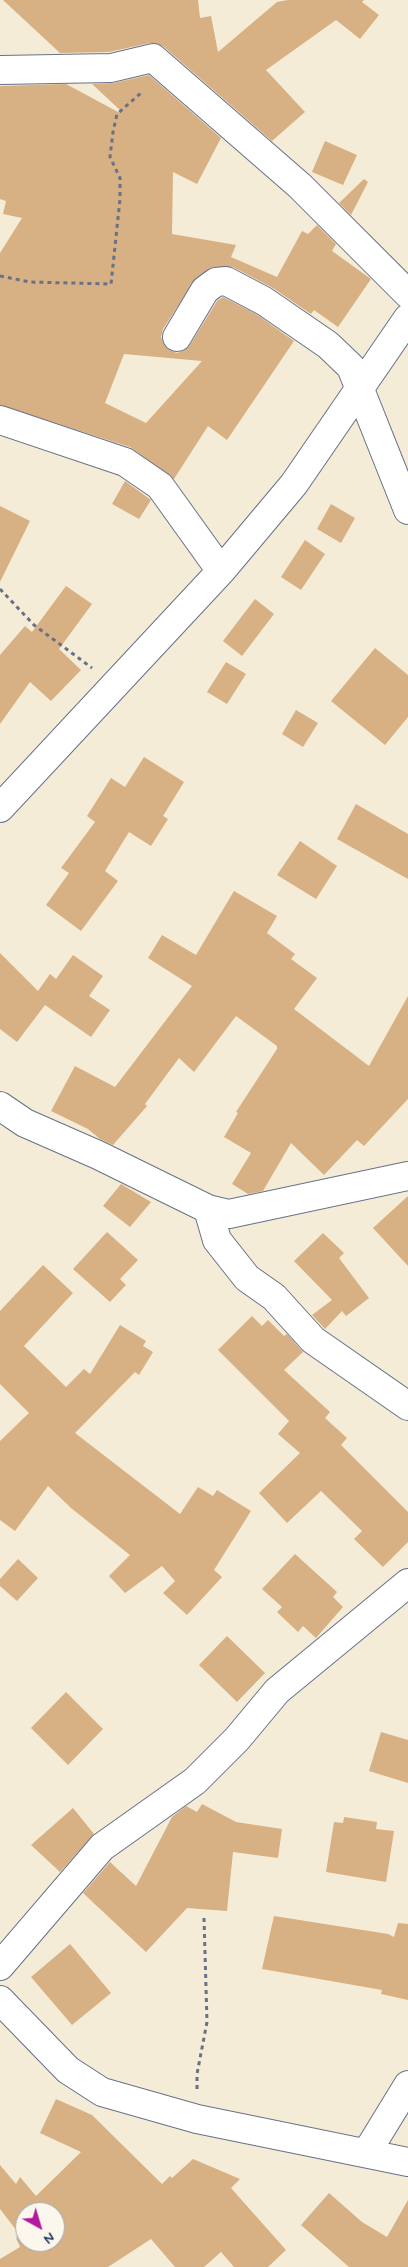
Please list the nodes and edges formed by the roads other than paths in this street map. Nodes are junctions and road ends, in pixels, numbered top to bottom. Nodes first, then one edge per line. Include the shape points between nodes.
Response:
1 (0, 70) edge
2 (408, 294) edge
3 (406, 323) edge
4 (177, 337) dead end
5 (361, 388) junction
6 (0, 420) edge
7 (408, 510) edge
8 (221, 571) junction
9 (0, 808) edge
10 (0, 1106) edge
11 (408, 1176) edge
12 (208, 1209) junction
13 (408, 1406) edge
14 (408, 1583) edge
15 (0, 1966) edge
16 (0, 2000) edge
17 (408, 2085) edge
18 (367, 2152) junction
19 (408, 2162) edge

1 - 2 street via 111,68 154,58 300,186
3 - 5 street
4 - 5 street via 205,290 216,282 226,282 264,301 328,345 351,367
5 - 7 street
5 - 8 street via 294,484
6 - 8 street via 125,462 160,486
8 - 9 street
10 - 12 street via 25,1124 98,1155
11 - 12 street via 229,1214
12 - 13 street via 217,1240 247,1278 274,1297 313,1340
14 - 15 street via 277,1691 237,1740 195,1781 102,1847
16 - 18 street via 68,2070 102,2092 198,2119
17 - 18 street
18 - 19 street

